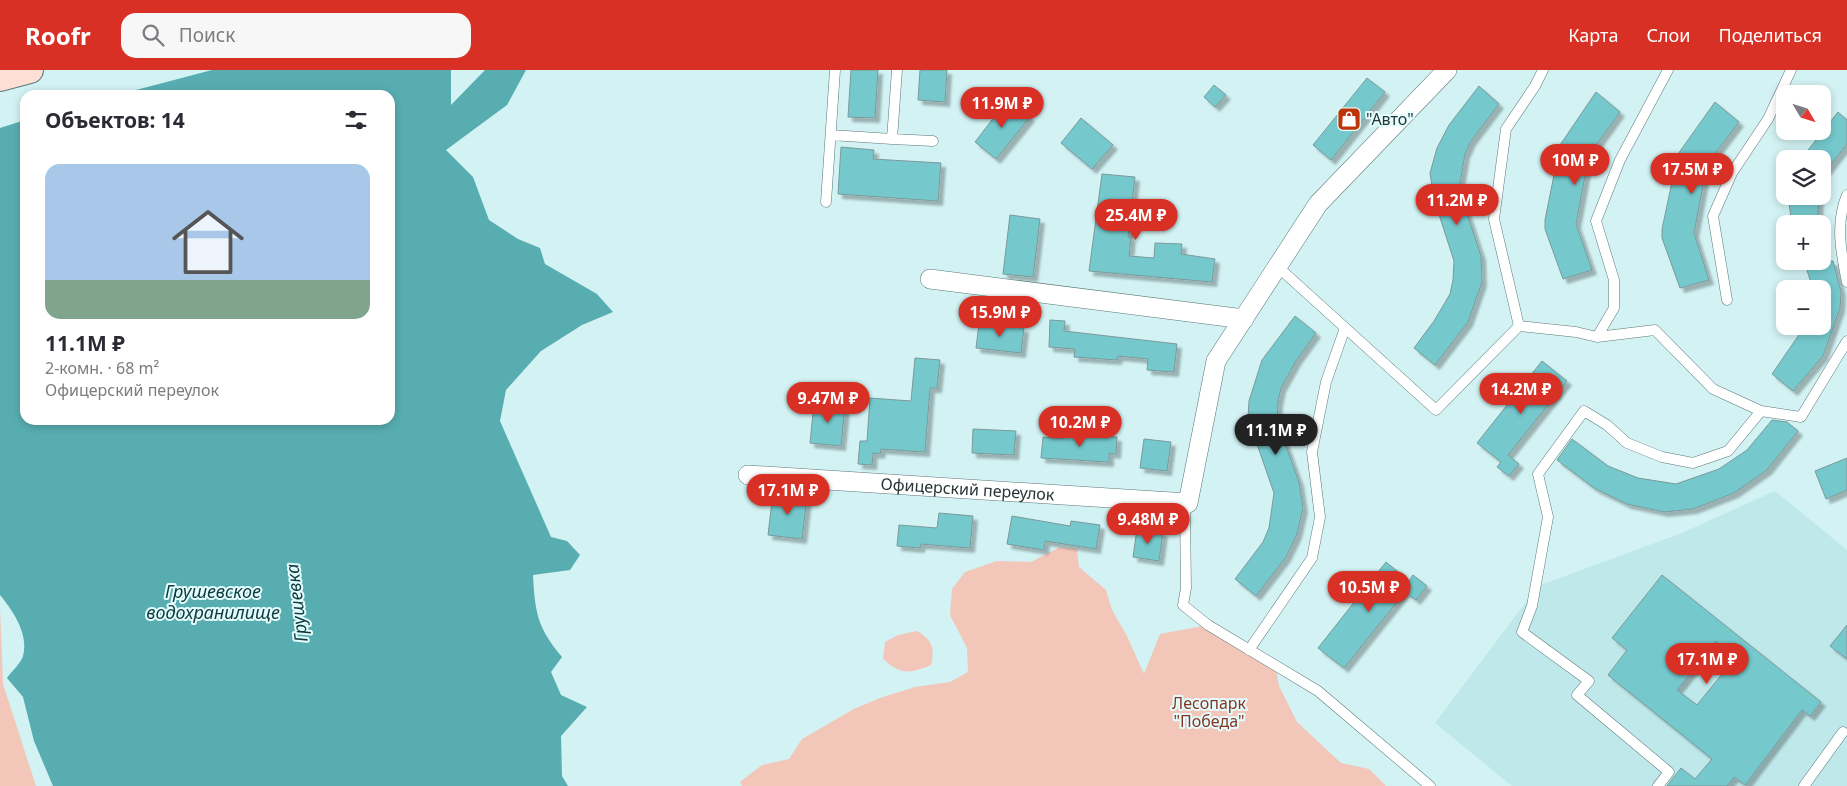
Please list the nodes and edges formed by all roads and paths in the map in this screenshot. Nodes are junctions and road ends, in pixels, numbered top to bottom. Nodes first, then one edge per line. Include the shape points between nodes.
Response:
1 (30, 70) edge
2 (835, 70) edge
3 (897, 70) edge
4 (1447, 70) edge
5 (1543, 70) edge
6 (1668, 70) edge
7 (1791, 70) edge
8 (0, 78) edge
9 (831, 135) junction
10 (892, 139) junction
11 (933, 142) dead end
12 (1847, 195) edge
13 (826, 202) dead end
14 (1278, 267) junction
15 (930, 279) dead end
16 (1847, 282) edge
17 (1727, 300) dead end
18 (1244, 319) junction
19 (1520, 326) junction
20 (1345, 328) junction
21 (1597, 337) junction
22 (1847, 341) edge
23 (1761, 411) junction
24 (748, 475) dead end
25 (1188, 503) junction
26 (1249, 650) junction
27 (1843, 732) dead end
28 (1430, 786) edge
29 (1658, 786) edge
30 (1804, 786) edge

1 - 8 main road
2 - 9 lane
3 - 10 lane
4 - 14 street via 1318,204
5 - 19 lane via 1506,128 1494,219
6 - 21 lane via 1620,160 1596,221 1614,280 1614,308
7 - 17 lane via 1768,119 1732,172 1713,216
9 - 10 lane
9 - 13 lane
10 - 11 lane
12 - 16 lane via 1842,206 1839,239
14 - 18 street
14 - 20 lane
15 - 18 street
18 - 25 street via 1216,360
19 - 20 lane via 1436,410
19 - 21 lane
20 - 26 lane via 1326,382 1312,452 1320,517 1312,558
21 - 23 lane via 1655,330 1713,389
22 - 23 lane via 1801,418
23 - 29 lane via 1728,451 1693,463 1662,457 1627,443 1584,411 1538,474 1548,517 1532,606 1522,632 1589,681 1577,695 1669,772
24 - 25 street, Офицерский переулок
25 - 26 lane via 1185,512 1186,588 1183,605
26 - 28 lane via 1318,691
27 - 30 lane

